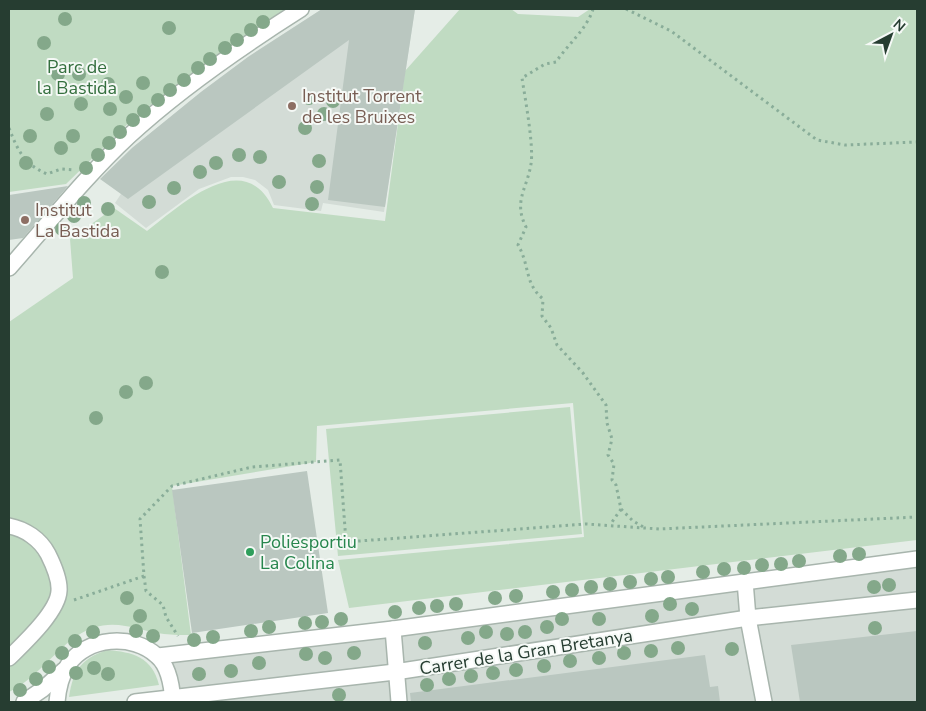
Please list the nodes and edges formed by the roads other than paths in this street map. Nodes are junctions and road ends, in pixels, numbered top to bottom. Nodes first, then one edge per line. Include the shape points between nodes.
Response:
1 (301, 9) edge
2 (9, 268) edge
3 (9, 526) edge
4 (917, 559) edge
5 (745, 581) junction
6 (917, 600) edge
7 (748, 618) junction
8 (393, 629) junction
9 (158, 656) junction
10 (9, 658) edge
11 (68, 665) junction
12 (395, 672) junction
13 (173, 699) edge
14 (24, 702) edge
15 (57, 702) edge
16 (135, 702) edge
17 (399, 702) edge
18 (764, 702) edge

1 - 2 street via 167,103 128,136
3 - 10 street via 20,528 43,544 60,591 41,626
4 - 5 street
5 - 7 street
5 - 8 street
6 - 7 street, Carrer de la Gran Bretanya
7 - 12 street, Carrer de la Gran Bretanya
7 - 18 street
8 - 9 street
8 - 12 street
9 - 11 street via 136,644 113,640 91,646
9 - 13 street via 168,675
11 - 14 street
11 - 15 street
12 - 13 street, Carrer de la Gran Bretanya
12 - 17 street
13 - 16 street, Carrer de la Gran Bretanya

